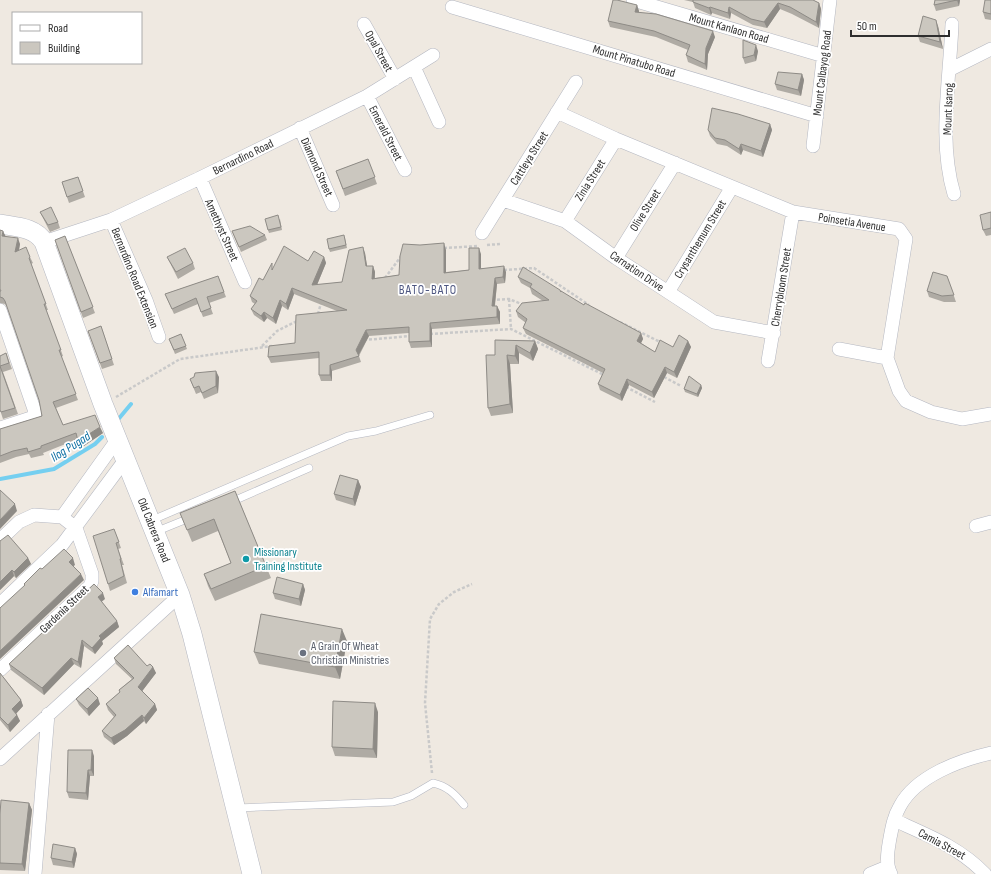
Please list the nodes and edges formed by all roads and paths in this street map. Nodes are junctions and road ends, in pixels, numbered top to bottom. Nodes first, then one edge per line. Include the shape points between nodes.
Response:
1 (633, 0) edge
2 (830, 0) edge
3 (451, 2) edge
4 (364, 24) dead end
5 (952, 24) dead end
6 (991, 49) edge
7 (433, 55) dead end
8 (824, 56) junction
9 (414, 67) junction
10 (951, 69) junction
11 (395, 79) junction
12 (576, 82) dead end
13 (367, 96) junction
14 (557, 112) junction
15 (817, 116) junction
16 (439, 122) dead end
17 (300, 128) junction
18 (616, 138) junction
19 (813, 146) dead end
20 (674, 163) junction
21 (405, 170) dead end
22 (200, 178) junction
23 (732, 186) junction
24 (954, 194) dead end
25 (503, 200) junction
26 (333, 205) dead end
27 (793, 212) junction
28 (111, 220) junction
29 (565, 221) junction
30 (0, 224) edge
31 (482, 233) dead end
32 (44, 242) junction
33 (500, 244) dead end
34 (437, 248) edge
35 (406, 249) edge
36 (616, 258) junction
37 (496, 271) edge
38 (392, 278) edge
39 (245, 282) dead end
40 (668, 292) junction
41 (509, 299) junction
42 (487, 300) edge
43 (322, 301) edge
44 (531, 307) edge
45 (592, 308) edge
46 (0, 310) edge
47 (325, 313) edge
48 (318, 314) junction
49 (311, 316) edge
50 (304, 318) edge
51 (619, 321) edge
52 (511, 329) junction
53 (429, 334) edge
54 (774, 334) junction
55 (414, 336) edge
56 (159, 337) dead end
57 (361, 341) edge
58 (667, 345) edge
59 (262, 346) junction
60 (277, 346) edge
61 (840, 349) dead end
62 (887, 358) junction
63 (768, 361) dead end
64 (661, 376) edge
65 (611, 379) edge
66 (624, 386) edge
67 (681, 386) dead end
68 (655, 402) dead end
69 (104, 404) junction
70 (991, 414) edge
71 (430, 415) dead end
72 (0, 428) edge
73 (118, 440) junction
74 (126, 460) junction
75 (309, 468) dead end
76 (226, 504) edge
77 (197, 515) edge
78 (62, 518) junction
79 (991, 522) edge
80 (152, 526) junction
81 (976, 526) dead end
82 (76, 528) junction
83 (0, 540) edge
84 (472, 584) dead end
85 (180, 595) junction
86 (0, 604) edge
87 (0, 670) edge
88 (48, 714) junction
89 (991, 753) edge
90 (0, 759) edge
91 (433, 783) junction
92 (464, 805) dead end
93 (234, 808) junction
94 (894, 820) junction
95 (889, 870) edge
96 (35, 874) edge
97 (252, 874) edge
98 (870, 874) edge
99 (985, 874) edge

1 - 8 street, Mount Kanlaon Road
2 - 8 street, Mount Calbayog Road
3 - 15 street, Mount Pinatubo Road
4 - 11 street, Opal Street
5 - 10 street
6 - 10 street, Mount Isarog
7 - 9 street, Bernardino Road
8 - 15 street, Mount Calbayog Road
9 - 11 street, Bernardino Road
9 - 16 street
10 - 24 street, Mount Isarog via 946,103 950,182
11 - 13 street, Bernardino Road
12 - 14 street, Cattleya Street
13 - 17 street, Bernardino Road
13 - 21 street, Emerald Street
14 - 18 street, Poinsetia Avenue
14 - 25 street, Cattleya Street
15 - 19 street, Mount Calbayog Road
17 - 22 street, Bernardino Road
17 - 26 street, Diamond Street
18 - 20 street, Poinsetia Avenue
18 - 29 street, Zinia Street
20 - 23 street, Poinsetia Avenue
20 - 36 street, Olive Street
22 - 28 street, Bernardino Road
22 - 39 street, Amethyst Street
23 - 27 street, Poinsetia Avenue
23 - 40 street, Crysanthemum Street
25 - 29 street, Carnation Drive
25 - 31 street, Cattleya Street
27 - 54 street, Cherrybloom Street
27 - 62 street, Poinsetia Avenue via 900,229 906,239
28 - 32 street, Bernardino Road
28 - 56 street, Bernardino Road Extension via 146,300
29 - 36 street, Carnation Drive
30 - 32 street via 33,231 40,235
32 - 69 street, Old Cabrera Road
33 - 34 path
35 - 38 path via 384,278
36 - 40 street, Carnation Drive
37 - 45 path via 534,268
40 - 54 street, Carnation Drive via 714,322
41 - 42 path
41 - 44 path
41 - 52 path
43 - 48 path
46 - 72 street via 35,414 31,418
47 - 48 path
48 - 49 path
50 - 59 path via 277,331
51 - 58 path
52 - 53 path
52 - 65 path
54 - 63 street, Cherrybloom Street
55 - 57 path
59 - 60 path
59 - 69 path via 180,359
61 - 62 street
62 - 70 street, Poinsetia Avenue via 899,391 906,400 931,412 962,419
64 - 67 path
66 - 68 path
69 - 73 street, Old Cabrera Road
71 - 80 lane via 376,431 348,436
73 - 74 street, Old Cabrera Road
73 - 78 street
74 - 80 street, Old Cabrera Road
74 - 82 street
75 - 76 lane
77 - 80 lane
78 - 82 street
78 - 83 street via 29,516
79 - 81 street
80 - 85 street, Old Cabrera Road
82 - 86 street via 62,545
82 - 87 street, Gardenia Street via 92,574 90,586
84 - 91 path via 454,592 439,604 430,619 425,703
85 - 88 street
85 - 93 street, Old Cabrera Road via 192,634
88 - 90 street
88 - 96 street
89 - 94 street via 948,767 920,784 901,805
91 - 92 lane via 442,785 452,792
91 - 93 lane via 411,796 393,802
93 - 97 street, Old Cabrera Road
94 - 95 street
94 - 99 street, Camia Street via 952,846
95 - 98 street

